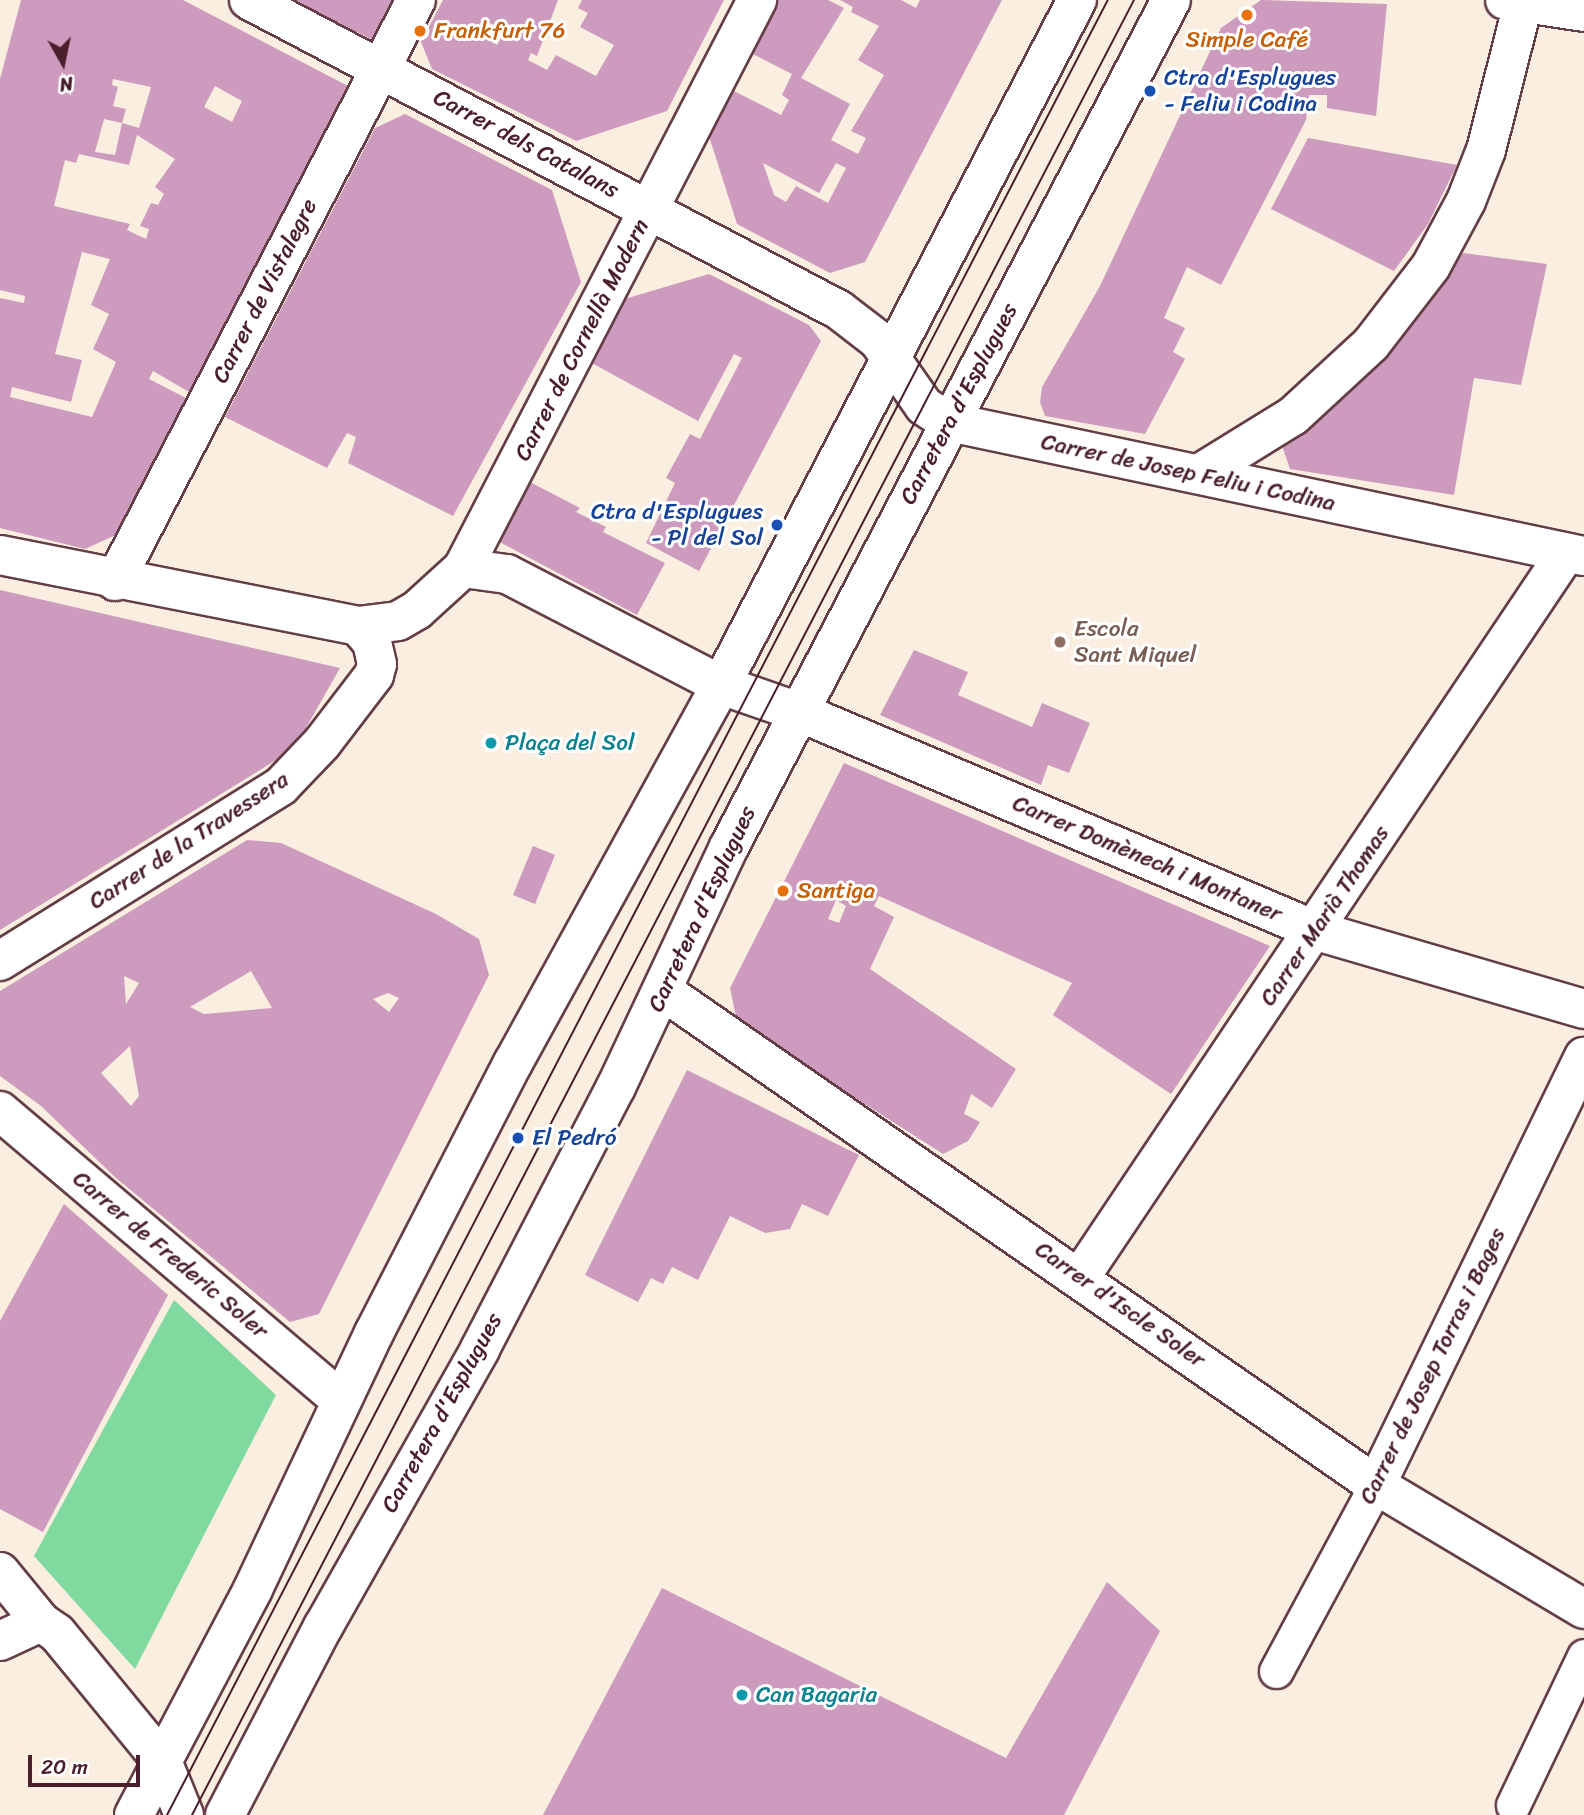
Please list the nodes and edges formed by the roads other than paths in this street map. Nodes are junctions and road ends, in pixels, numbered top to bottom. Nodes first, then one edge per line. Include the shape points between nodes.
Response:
1 (249, 0) edge
2 (415, 0) edge
3 (757, 0) edge
4 (1077, 0) edge
5 (1171, 0) edge
6 (1518, 1) edge
7 (1584, 12) edge
8 (380, 68) junction
9 (650, 209) junction
10 (839, 310) joint
11 (892, 357) junction
12 (949, 422) junction
13 (1199, 474) junction
14 (0, 555) edge
15 (1575, 555) edge
16 (463, 568) junction
17 (115, 581) junction
18 (358, 626) junction
19 (721, 685) junction
20 (799, 712) junction
21 (1317, 931) junction
22 (0, 961) edge
23 (663, 991) junction
24 (1584, 1009) edge
25 (1584, 1057) edge
26 (0, 1111) edge
27 (1081, 1276) junction
28 (341, 1400) junction
29 (1376, 1485) junction
30 (0, 1572) edge
31 (1584, 1609) edge
32 (41, 1622) junction
33 (0, 1641) edge
34 (1584, 1656) edge
35 (1276, 1671) dead end
36 (162, 1761) junction
37 (1513, 1805) dead end
38 (134, 1815) edge
39 (184, 1815) edge
40 (225, 1815) edge

1 - 8 street, Carrer dels Catalans
2 - 8 street, Carrer de Vistalegre
3 - 9 street, Carrer de Cornellà Modern
4 - 11 street
5 - 12 street, Carretera d'Esplugues
6 - 7 street
6 - 13 street via 1486,150 1466,201 1431,266 1371,344 1293,416
8 - 9 street, Carrer dels Catalans
8 - 17 street, Carrer de Vistalegre
9 - 10 street, Carrer dels Catalans
9 - 16 street, Carrer de Cornellà Modern
10 - 11 street, Carrer de Josep Feliu i Codina via 867,330
11 - 12 street, Carrer de Josep Feliu i Codina via 924,406
11 - 19 street
12 - 13 street, Carrer de Josep Feliu i Codina
12 - 20 street, Carretera d'Esplugues
13 - 15 street, Carrer de Josep Feliu i Codina
14 - 17 street, Carrer de Cornellà Modern
15 - 21 street, Carrer Marià Thomas
16 - 18 street, Carrer de Cornellà Modern via 398,621
16 - 19 street via 506,574
17 - 18 street, Carrer de Cornellà Modern
18 - 22 street, Carrer de la Travessera via 372,642 377,664 374,675 288,779
19 - 20 street
19 - 28 street via 555,984
20 - 21 street, Carrer Domènech i Montaner
20 - 23 street, Carretera d'Esplugues via 729,847
21 - 24 street, Carrer Domènech i Montaner
21 - 27 street, Carrer Marià Thomas
23 - 27 street, Carrer d'Iscle Soler
23 - 40 street, Carretera d'Esplugues via 480,1349 323,1627
25 - 29 street, Carrer de Josep Torras i Bages
26 - 28 street, Carrer de Frederic Soler
27 - 29 street, Carrer d'Iscle Soler
28 - 36 street via 280,1536
29 - 31 street, Carrer d'Iscle Soler
29 - 35 street, Carrer de Josep Torras i Bages
30 - 32 street
32 - 33 street
32 - 36 street via 57,1633
34 - 37 street
36 - 38 street
36 - 39 street

